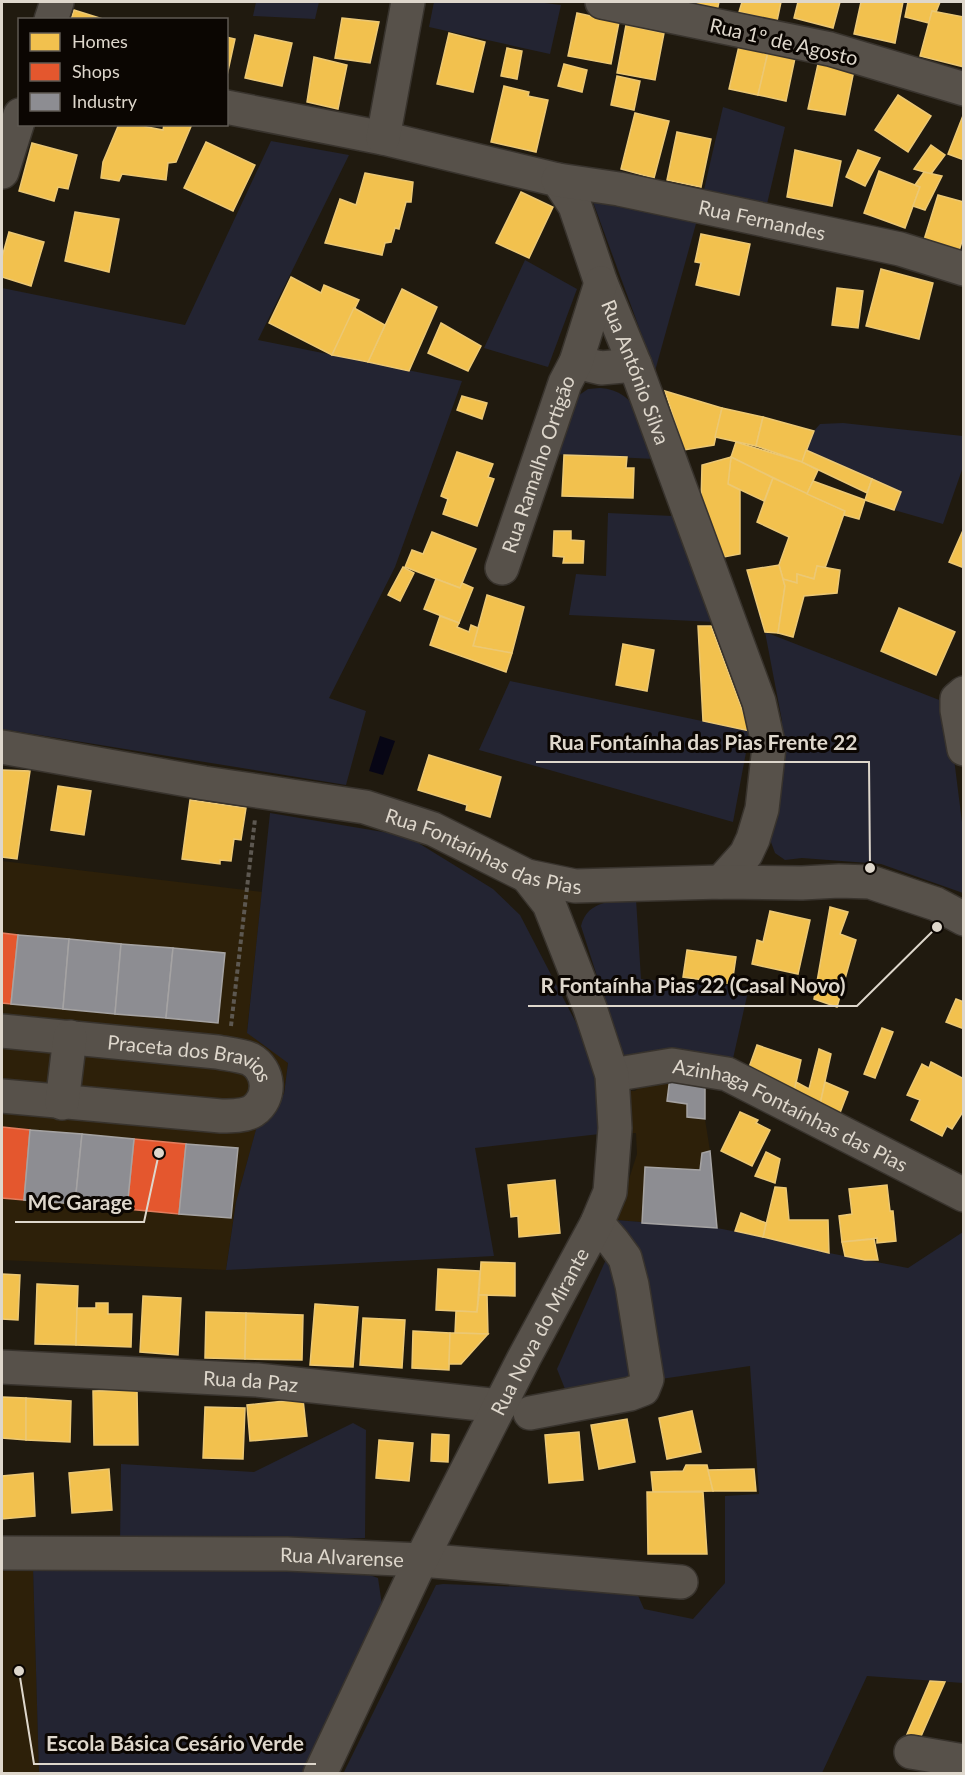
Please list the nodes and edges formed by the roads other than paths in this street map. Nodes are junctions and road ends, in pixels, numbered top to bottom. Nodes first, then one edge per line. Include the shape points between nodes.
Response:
1 (57, 2) edge
2 (408, 2) edge
3 (602, 2) edge
4 (52, 18) edge
5 (963, 89) edge
6 (2, 106) edge
7 (228, 107) edge
8 (18, 110) edge
9 (18, 121) edge
10 (384, 138) junction
11 (2, 172) edge
12 (558, 180) junction
13 (963, 269) edge
14 (601, 283) junction
15 (576, 362) junction
16 (635, 365) junction
17 (502, 568) dead end
18 (963, 693) edge
19 (2, 747) edge
20 (963, 749) edge
21 (527, 876) junction
22 (721, 882) junction
23 (963, 919) edge
24 (2, 1031) edge
25 (70, 1037) junction
26 (612, 1075) junction
27 (2, 1096) edge
28 (62, 1102) junction
29 (963, 1195) edge
30 (597, 1223) junction
31 (2, 1367) edge
32 (515, 1410) junction
33 (2, 1554) edge
34 (421, 1560) junction
35 (681, 1582) dead end
36 (911, 1752) dead end
37 (963, 1761) edge
38 (320, 1773) edge

1 - 4 street
2 - 10 street
3 - 5 street, Rua 1º de Agosto via 831,49
6 - 8 street
7 - 10 street
9 - 11 street
10 - 12 street
12 - 13 street, Rua Fernandes via 619,189 900,249
12 - 14 street, Rua António Silva via 575,206
14 - 15 street, Rua Ramalho Ortigão
14 - 16 street, Rua António Silva
15 - 16 street, Rua Ramalho Ortigão via 601,368
15 - 17 street, Rua Ramalho Ortigão via 565,383
16 - 22 street, Rua António Silva via 759,702 769,747 762,809 753,839 746,854
18 - 20 street via 957,699 957,710
19 - 21 street, Rua Fontaínhas das Pias via 365,807 434,829
21 - 22 street, Rua Fontaínhas das Pias via 575,886
21 - 26 street, Rua Nova do Mirante via 549,904
22 - 23 street, Rua Fontaínhas das Pias via 870,882 936,904
24 - 25 street, Praceta dos Bravios
25 - 28 street
25 - 28 street, Praceta dos Bravios via 217,1052 249,1059 263,1073 267,1090 251,1112 220,1116
26 - 29 street, Azinhaga Fontaínhas das Pias via 672,1065 728,1074
26 - 30 street, Rua Nova do Mirante via 615,1128 610,1192
27 - 28 street, Praceta dos Bravios
30 - 32 street, Rua Nova do Mirante via 524,1358
30 - 32 street, Rua da Paz via 625,1258 647,1379 643,1389
31 - 32 street, Rua da Paz via 257,1380
32 - 34 street, Rua Nova do Mirante
33 - 34 street, Rua Alvarense via 287,1554
34 - 35 street, Rua Alvarense
34 - 38 street, Rua Nova do Mirante
36 - 37 street

